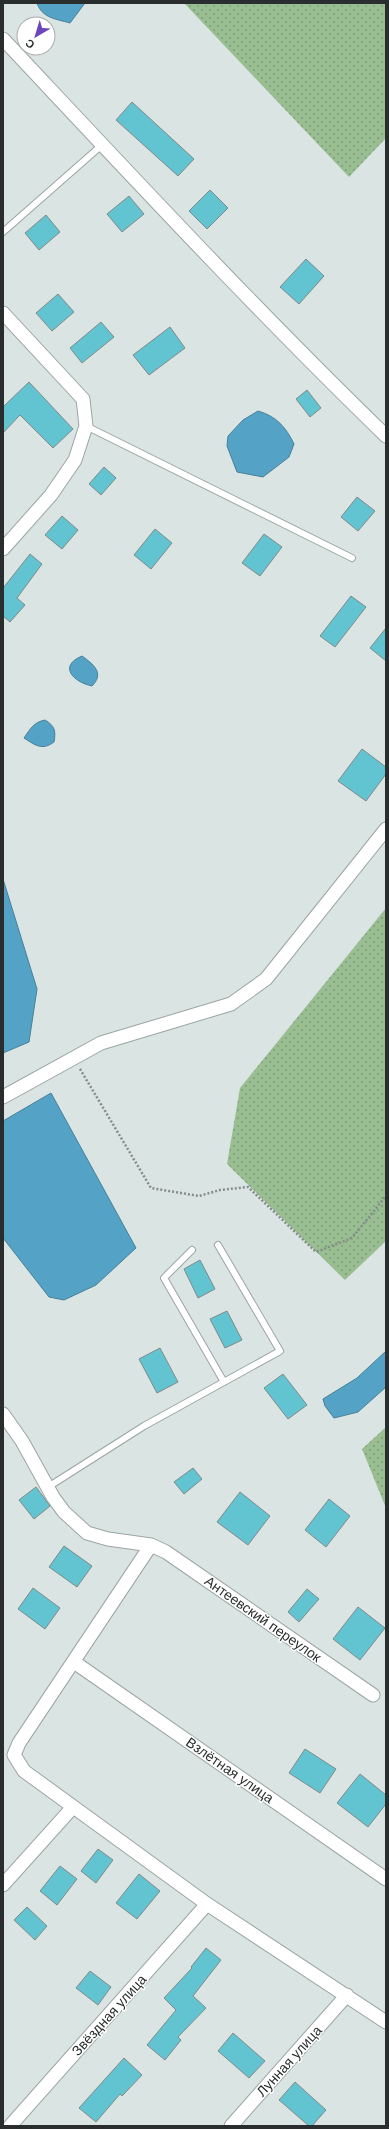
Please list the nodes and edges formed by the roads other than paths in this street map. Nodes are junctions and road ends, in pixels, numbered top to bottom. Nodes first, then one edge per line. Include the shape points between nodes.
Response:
1 (3, 39) edge
2 (102, 145) junction
3 (3, 232) edge
4 (3, 313) edge
5 (86, 426) junction
6 (386, 436) edge
7 (3, 549) edge
8 (352, 558) dead end
9 (386, 829) edge
10 (3, 1097) edge
11 (218, 1245) dead end
12 (192, 1250) dead end
13 (224, 1382) junction
14 (3, 1414) edge
15 (48, 1487) junction
16 (151, 1545) junction
17 (74, 1662) junction
18 (373, 1694) dead end
19 (72, 1807) junction
20 (386, 1879) edge
21 (3, 1885) edge
22 (207, 1904) junction
23 (347, 1995) junction
24 (386, 2022) edge
25 (10, 2126) edge
26 (231, 2126) edge

1 - 2 street
2 - 3 lane
2 - 6 street via 240,292
4 - 5 street via 83,398
5 - 7 street via 75,460 51,495
5 - 8 lane
9 - 10 street via 266,980 231,1004 102,1043
11 - 13 lane via 280,1351
12 - 13 lane via 164,1278
13 - 15 lane via 144,1426
14 - 15 street via 22,1441
15 - 16 street via 64,1512 86,1532 108,1540
16 - 17 street
16 - 18 street, Антеевский переулок via 166,1552
17 - 19 street via 19,1743 14,1755 24,1771
17 - 20 street, Взлётная улица
19 - 21 street
19 - 22 street
22 - 23 street
22 - 25 street, Звёздная улица
23 - 24 street
23 - 26 street, Лунная улица

